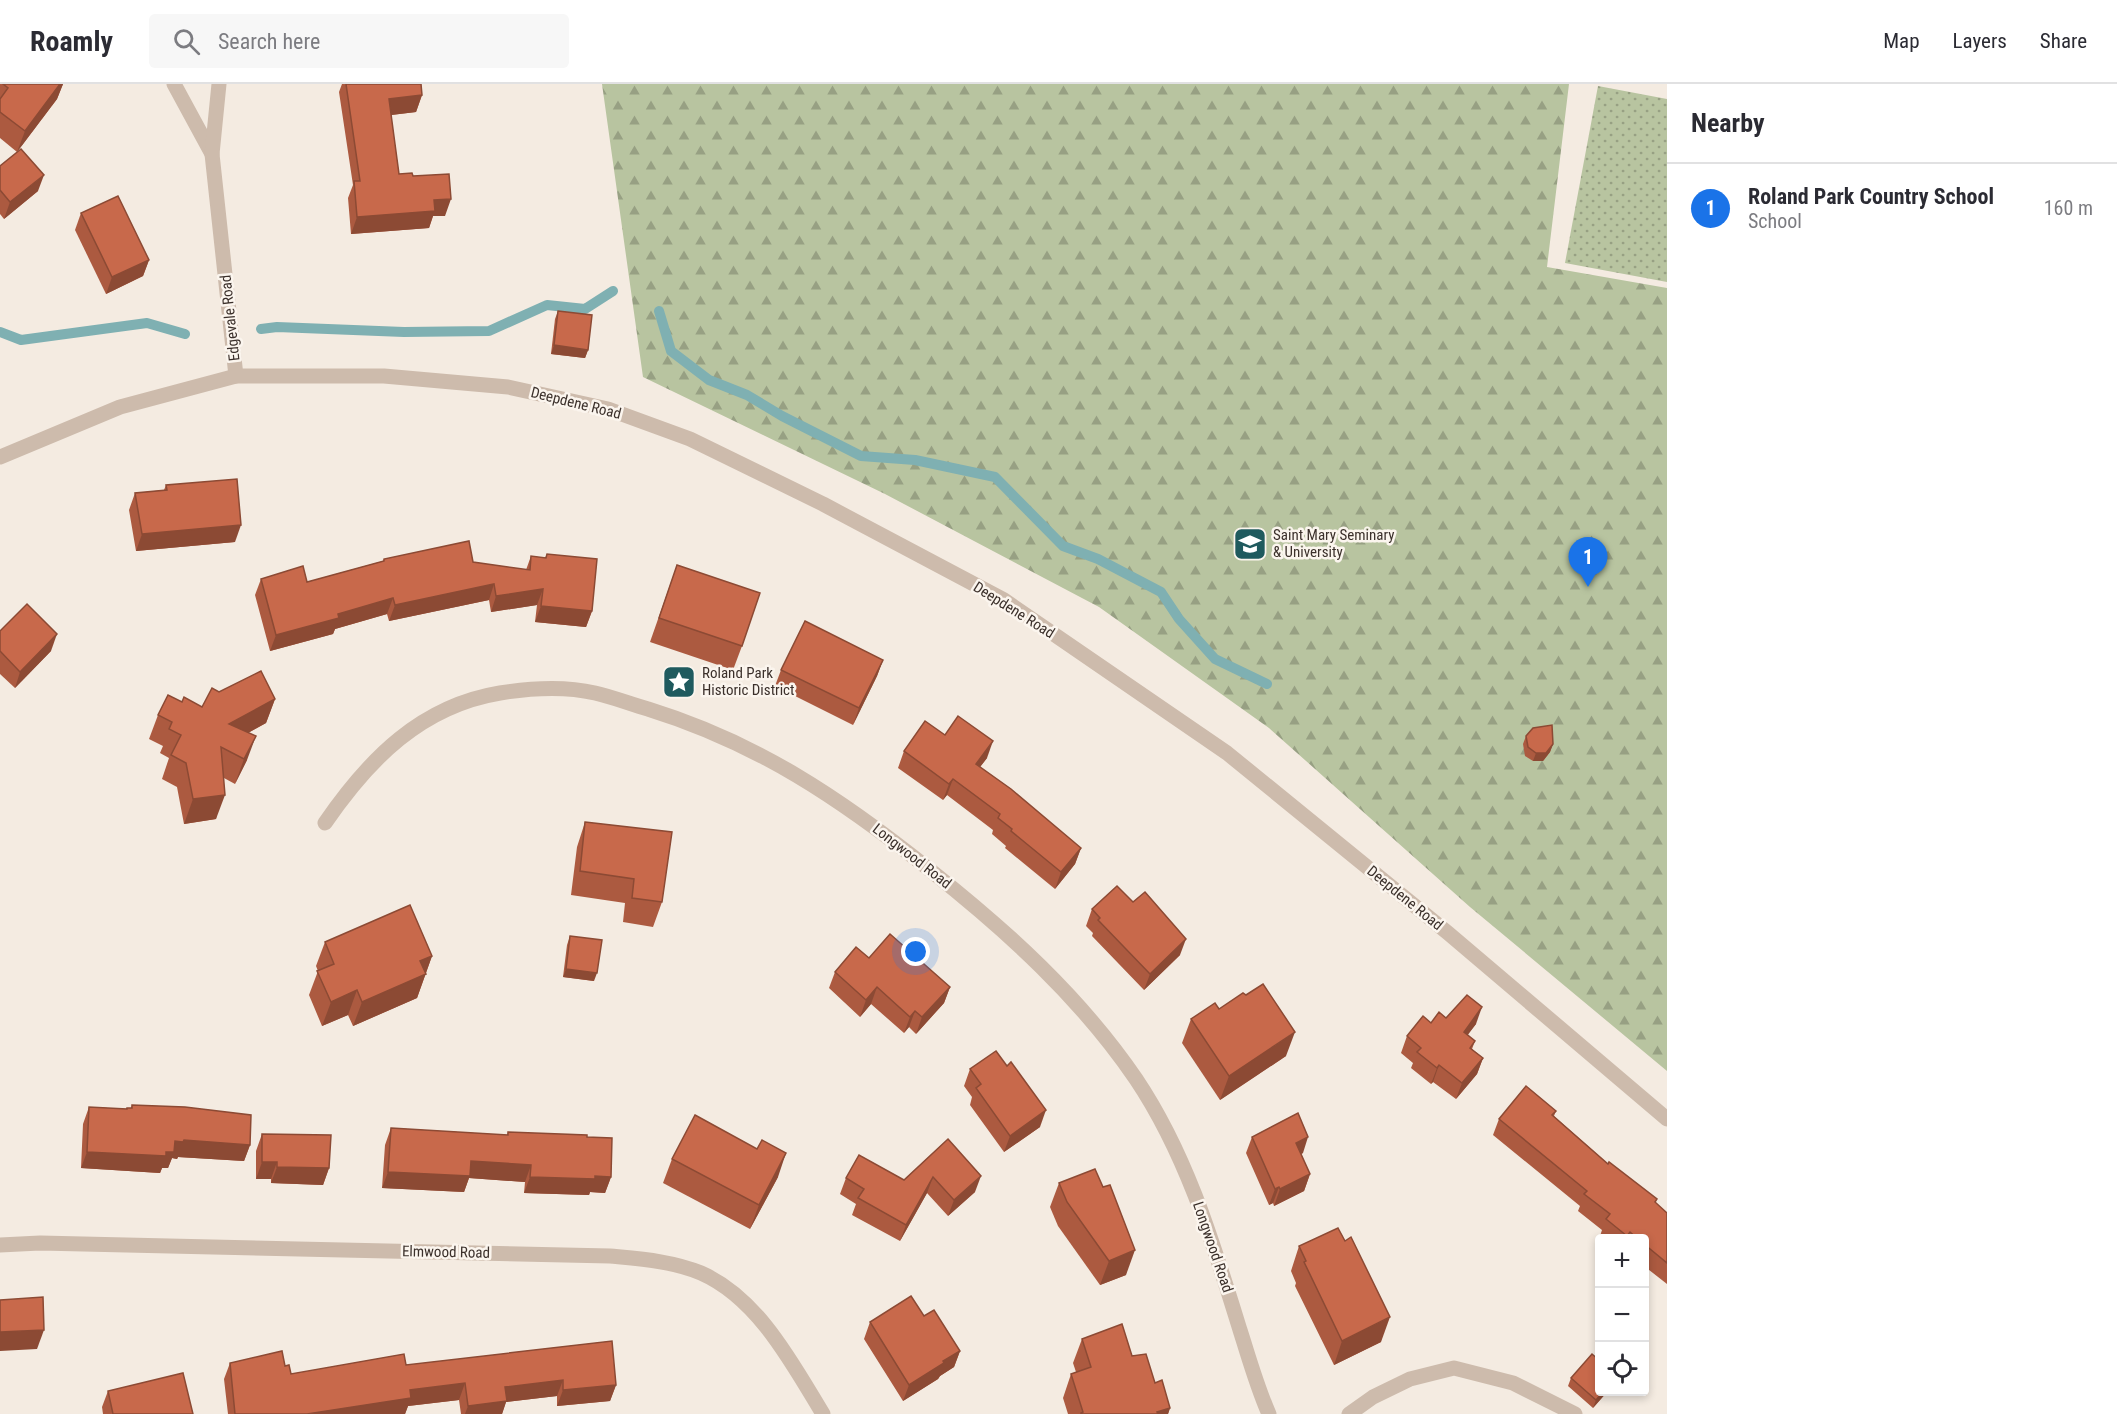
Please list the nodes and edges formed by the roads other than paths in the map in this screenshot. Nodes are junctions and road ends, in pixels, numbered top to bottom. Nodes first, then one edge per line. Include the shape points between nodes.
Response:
1 (174, 84) edge
2 (219, 84) edge
3 (212, 154) junction
4 (236, 376) junction
5 (0, 458) edge
6 (324, 823) dead end
7 (1667, 1119) edge
8 (0, 1245) edge
9 (824, 1414) edge
10 (1269, 1414) edge
11 (1349, 1414) edge
12 (1575, 1414) edge

1 - 3 street
2 - 3 street, Edgevale Road
3 - 4 street, Edgevale Road
4 - 5 street, Edgevale Road via 120,407
4 - 7 street, Deepdene Road via 384,376 508,387 597,406 690,439 824,504 1004,600 1227,753
6 - 10 street, Longwood Road via 366,767 426,719 498,693 536,689 595,693 663,714 770,759 827,793 947,883 1029,954 1085,1012 1136,1080 1161,1120 1199,1204
8 - 9 street, Elmwood Road via 610,1256 662,1262 701,1273 762,1319
11 - 12 street via 1410,1379 1454,1368 1513,1383

